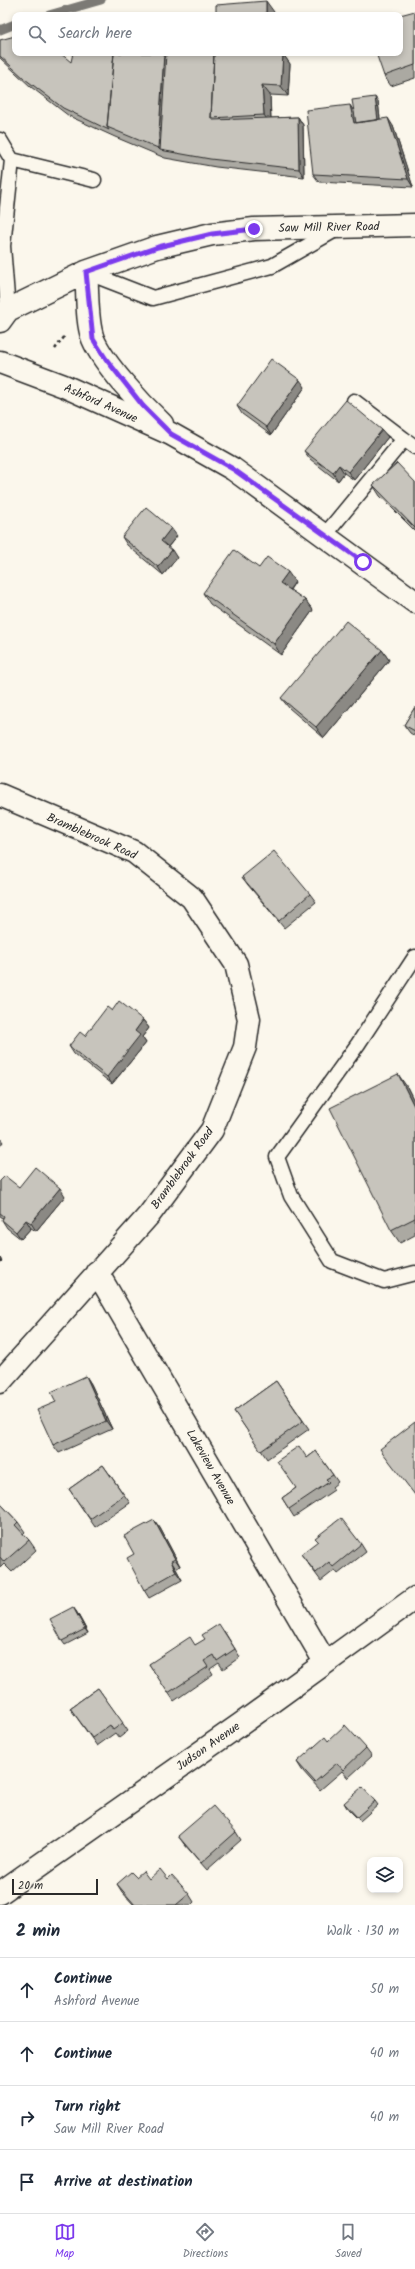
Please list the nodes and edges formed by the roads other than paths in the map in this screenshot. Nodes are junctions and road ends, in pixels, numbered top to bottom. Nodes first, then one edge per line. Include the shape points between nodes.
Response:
1 (0, 140) edge
2 (12, 160) junction
3 (94, 180) dead end
4 (415, 225) edge
5 (339, 228) junction
6 (86, 272) junction
7 (4, 315) edge
8 (0, 362) edge
9 (354, 401) dead end
10 (171, 434) junction
11 (409, 443) edge
12 (325, 534) junction
13 (415, 602) edge
14 (0, 796) edge
15 (415, 958) edge
16 (97, 1272) junction
17 (415, 1274) edge
18 (0, 1382) edge
19 (415, 1598) edge
20 (324, 1662) junction
21 (0, 1893) edge

1 - 2 lane
2 - 3 lane
2 - 7 lane via 3,246
4 - 5 street, Saw Mill River Road
5 - 6 street, Saw Mill River Road via 254,229 212,234 158,247
5 - 6 lane via 272,266 153,298
6 - 7 street, Saw Mill River Road
6 - 10 street via 93,339 143,406
8 - 10 street, Ashford Avenue via 64,386
9 - 11 lane
10 - 12 street, Ashford Avenue via 233,469
11 - 12 lane
12 - 13 street, Ashford Avenue
14 - 16 street, Bramblebrook Road via 134,852 192,898 236,964 249,1019 245,1047 212,1130 149,1215
15 - 17 lane via 358,1044 277,1157 291,1196 332,1261 384,1281
16 - 18 street, Bramblebrook Road
16 - 20 street, Lakeview Avenue
19 - 20 street, Judson Avenue
20 - 21 street, Judson Avenue

